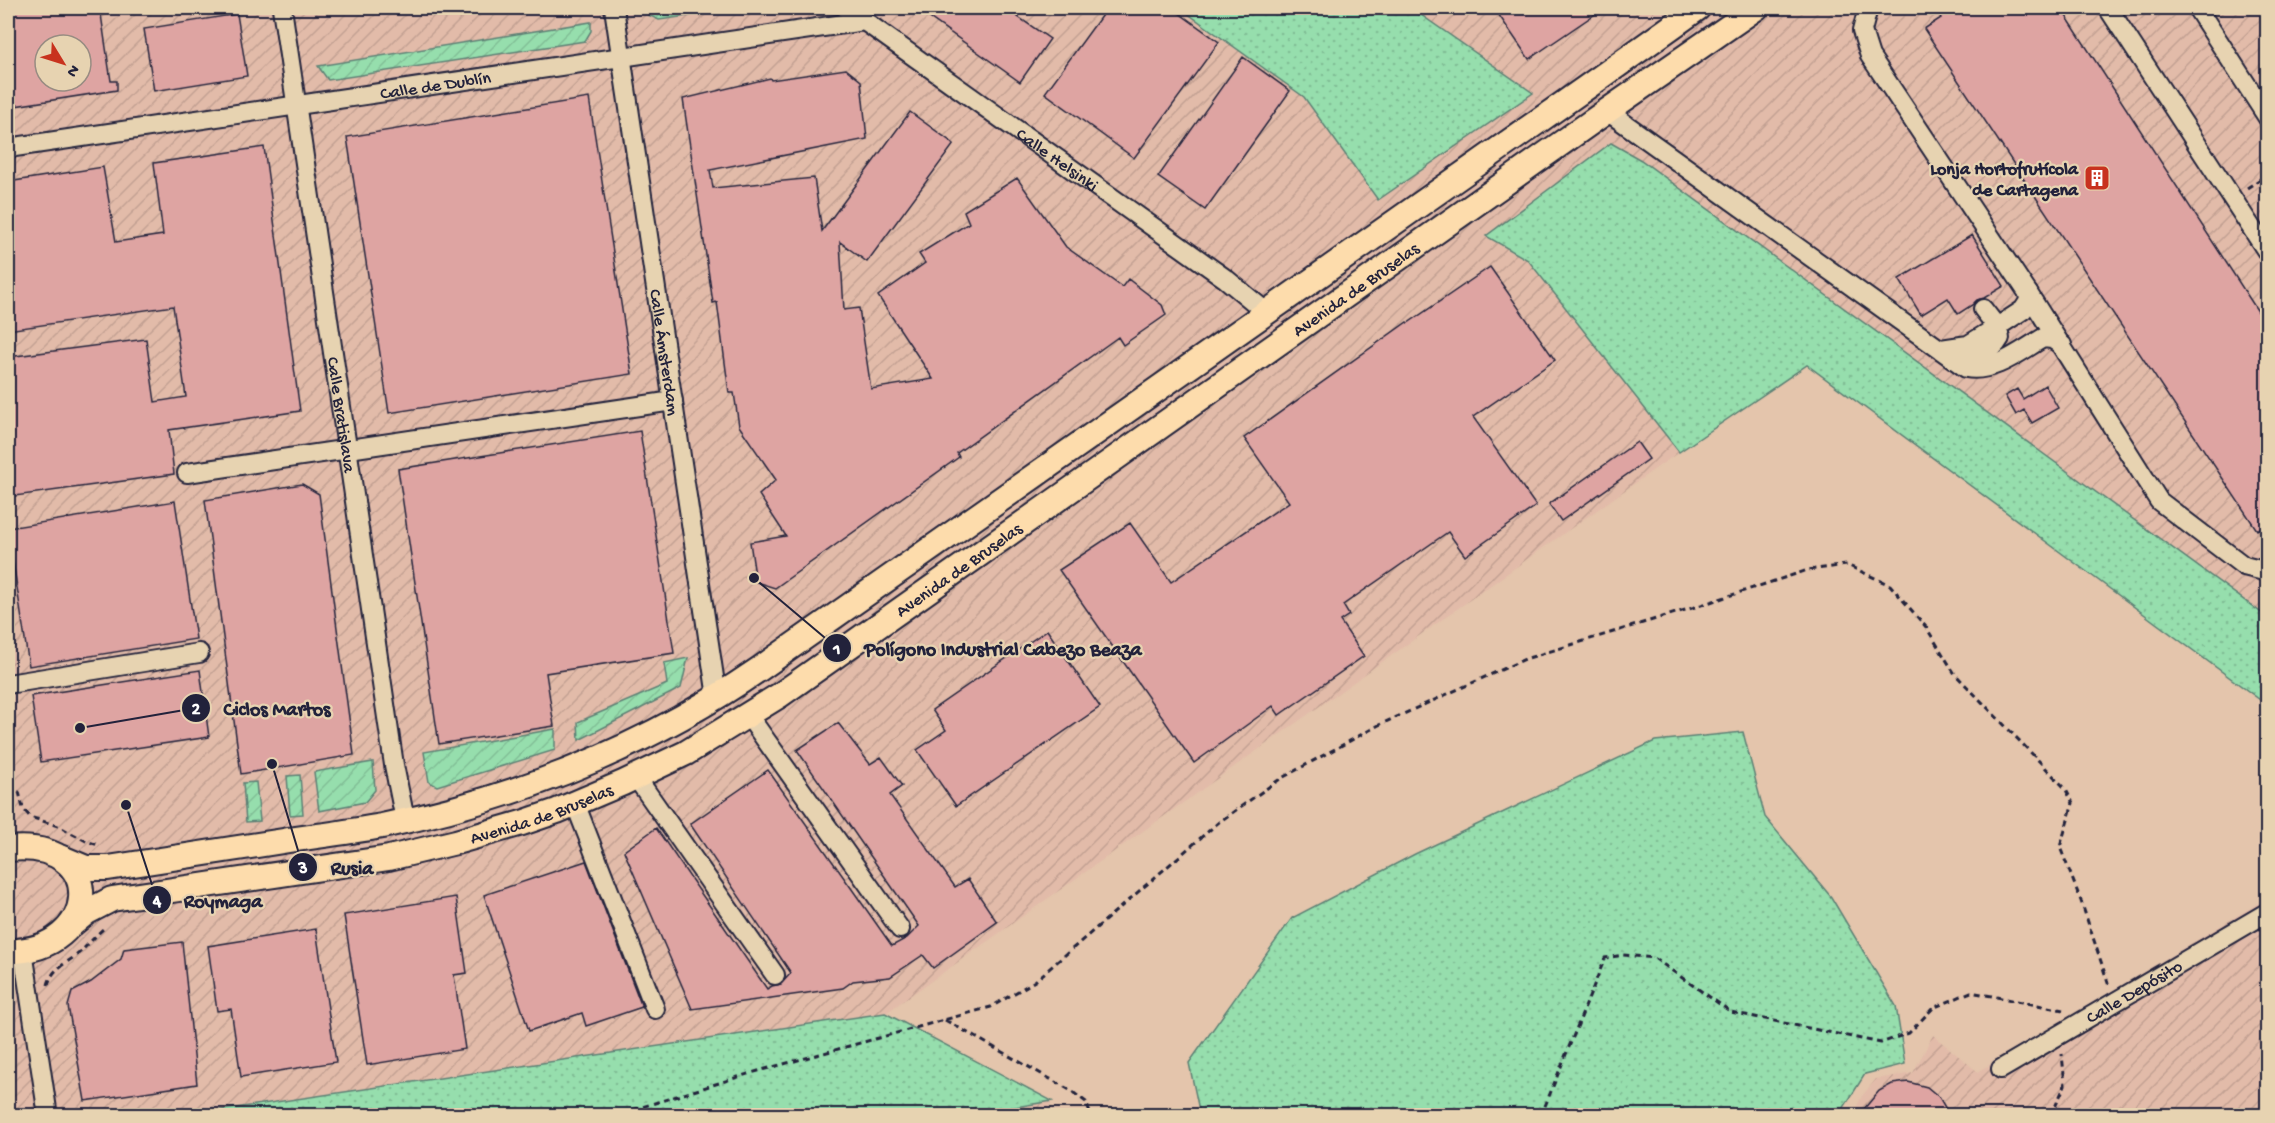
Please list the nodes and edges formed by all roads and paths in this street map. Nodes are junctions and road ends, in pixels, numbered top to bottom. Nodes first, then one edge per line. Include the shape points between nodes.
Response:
1 (282, 8) edge
2 (614, 8) edge
3 (846, 8) edge
4 (1698, 8) edge
5 (1756, 8) edge
6 (1868, 8) edge
7 (2108, 8) edge
8 (2197, 8) edge
9 (864, 21) junction
10 (622, 57) junction
11 (1587, 87) junction
12 (297, 105) junction
13 (1607, 111) junction
14 (2268, 118) edge
15 (8, 147) edge
16 (2268, 174) edge
17 (2231, 198) junction
18 (2268, 253) edge
19 (2028, 293) junction
20 (1983, 309) dead end
21 (1266, 312) junction
22 (1997, 327) junction
23 (1286, 337) junction
24 (2062, 345) junction
25 (1947, 354) junction
26 (673, 400) junction
27 (348, 448) junction
28 (187, 473) dead end
29 (2268, 572) edge
30 (199, 653) dead end
31 (8, 684) edge
32 (717, 697) junction
33 (740, 721) junction
34 (636, 777) junction
35 (8, 794) edge
36 (575, 803) junction
37 (405, 820) junction
38 (104, 845) dead end
39 (8, 849) edge
40 (411, 854) junction
41 (62, 858) junction
42 (2268, 912) edge
43 (70, 926) junction
44 (105, 927) dead end
45 (900, 929) dead end
46 (15, 951) edge
47 (775, 975) dead end
48 (47, 993) dead end
49 (2115, 1002) junction
50 (655, 1009) dead end
51 (2095, 1015) junction
52 (944, 1020) junction
53 (2060, 1034) junction
54 (2001, 1069) dead end
55 (48, 1116) edge
56 (613, 1116) edge
57 (1091, 1116) edge
58 (1541, 1116) edge
59 (2051, 1116) edge

1 - 12 street, Calle Bratislava
2 - 10 street, Calle Ámsterdam
3 - 9 street, Calle Helsinki
4 - 11 main road, Avenida de Bruselas
5 - 13 main road, Avenida de Bruselas
6 - 19 street via 1862,31 1870,56
7 - 17 street
8 - 14 street
9 - 10 street, Calle de Dublín
9 - 21 street, Calle Helsinki via 1226,279
10 - 12 street, Calle de Dublín
10 - 26 street, Calle Ámsterdam
11 - 13 main road
11 - 21 main road, Avenida de Bruselas
12 - 15 street, Calle de Dublín
12 - 27 street, Calle Bratislava
13 - 23 main road, Avenida de Bruselas
13 - 25 street
16 - 17 path
17 - 18 street
19 - 22 street via 2029,301 2023,310
19 - 24 street
20 - 22 street
21 - 23 main road
21 - 32 main road, Avenida de Bruselas
22 - 25 street
23 - 33 main road, Avenida de Bruselas
24 - 25 street via 2043,338 1991,367 1978,370 1966,368
24 - 29 street via 2159,501 2244,566
26 - 27 street
26 - 32 street, Calle Ámsterdam
27 - 28 street
27 - 37 street, Calle Bratislava
30 - 31 street
32 - 33 main road
32 - 37 main road, Avenida de Bruselas via 641,739 578,767 480,802
33 - 34 main road, Avenida de Bruselas
33 - 45 street
34 - 36 main road, Avenida de Bruselas
34 - 47 street
35 - 38 path via 19,792 30,817 94,845
36 - 40 main road, Avenida de Bruselas via 522,823
36 - 50 street
37 - 40 main road
37 - 41 main road, Avenida de Bruselas via 108,868 86,868
39 - 41 main road, Avenida de Bruselas via 36,849
40 - 43 main road, Avenida de Bruselas via 112,899
41 - 43 main road via 72,867 81,889 81,903
42 - 49 street, Calle Depósito
43 - 46 main road, Avenida de Bruselas via 50,942
44 - 48 path via 53,972
46 - 55 street
49 - 51 street, Calle Depósito
49 - 52 path via 2060,847 2073,803 2065,788 1955,674 1926,627 1890,585 1847,565 1808,570 1525,659 1379,725 1280,779 1219,822 1035,981 991,1007
51 - 53 street, Calle Depósito
51 - 58 path via 1971,992 1933,1008 1909,1033 1881,1043 1731,1012 1654,958 1605,958
52 - 56 path
52 - 57 path via 1070,1089 1086,1102
53 - 54 street, Calle Depósito
53 - 59 path via 2065,1085

